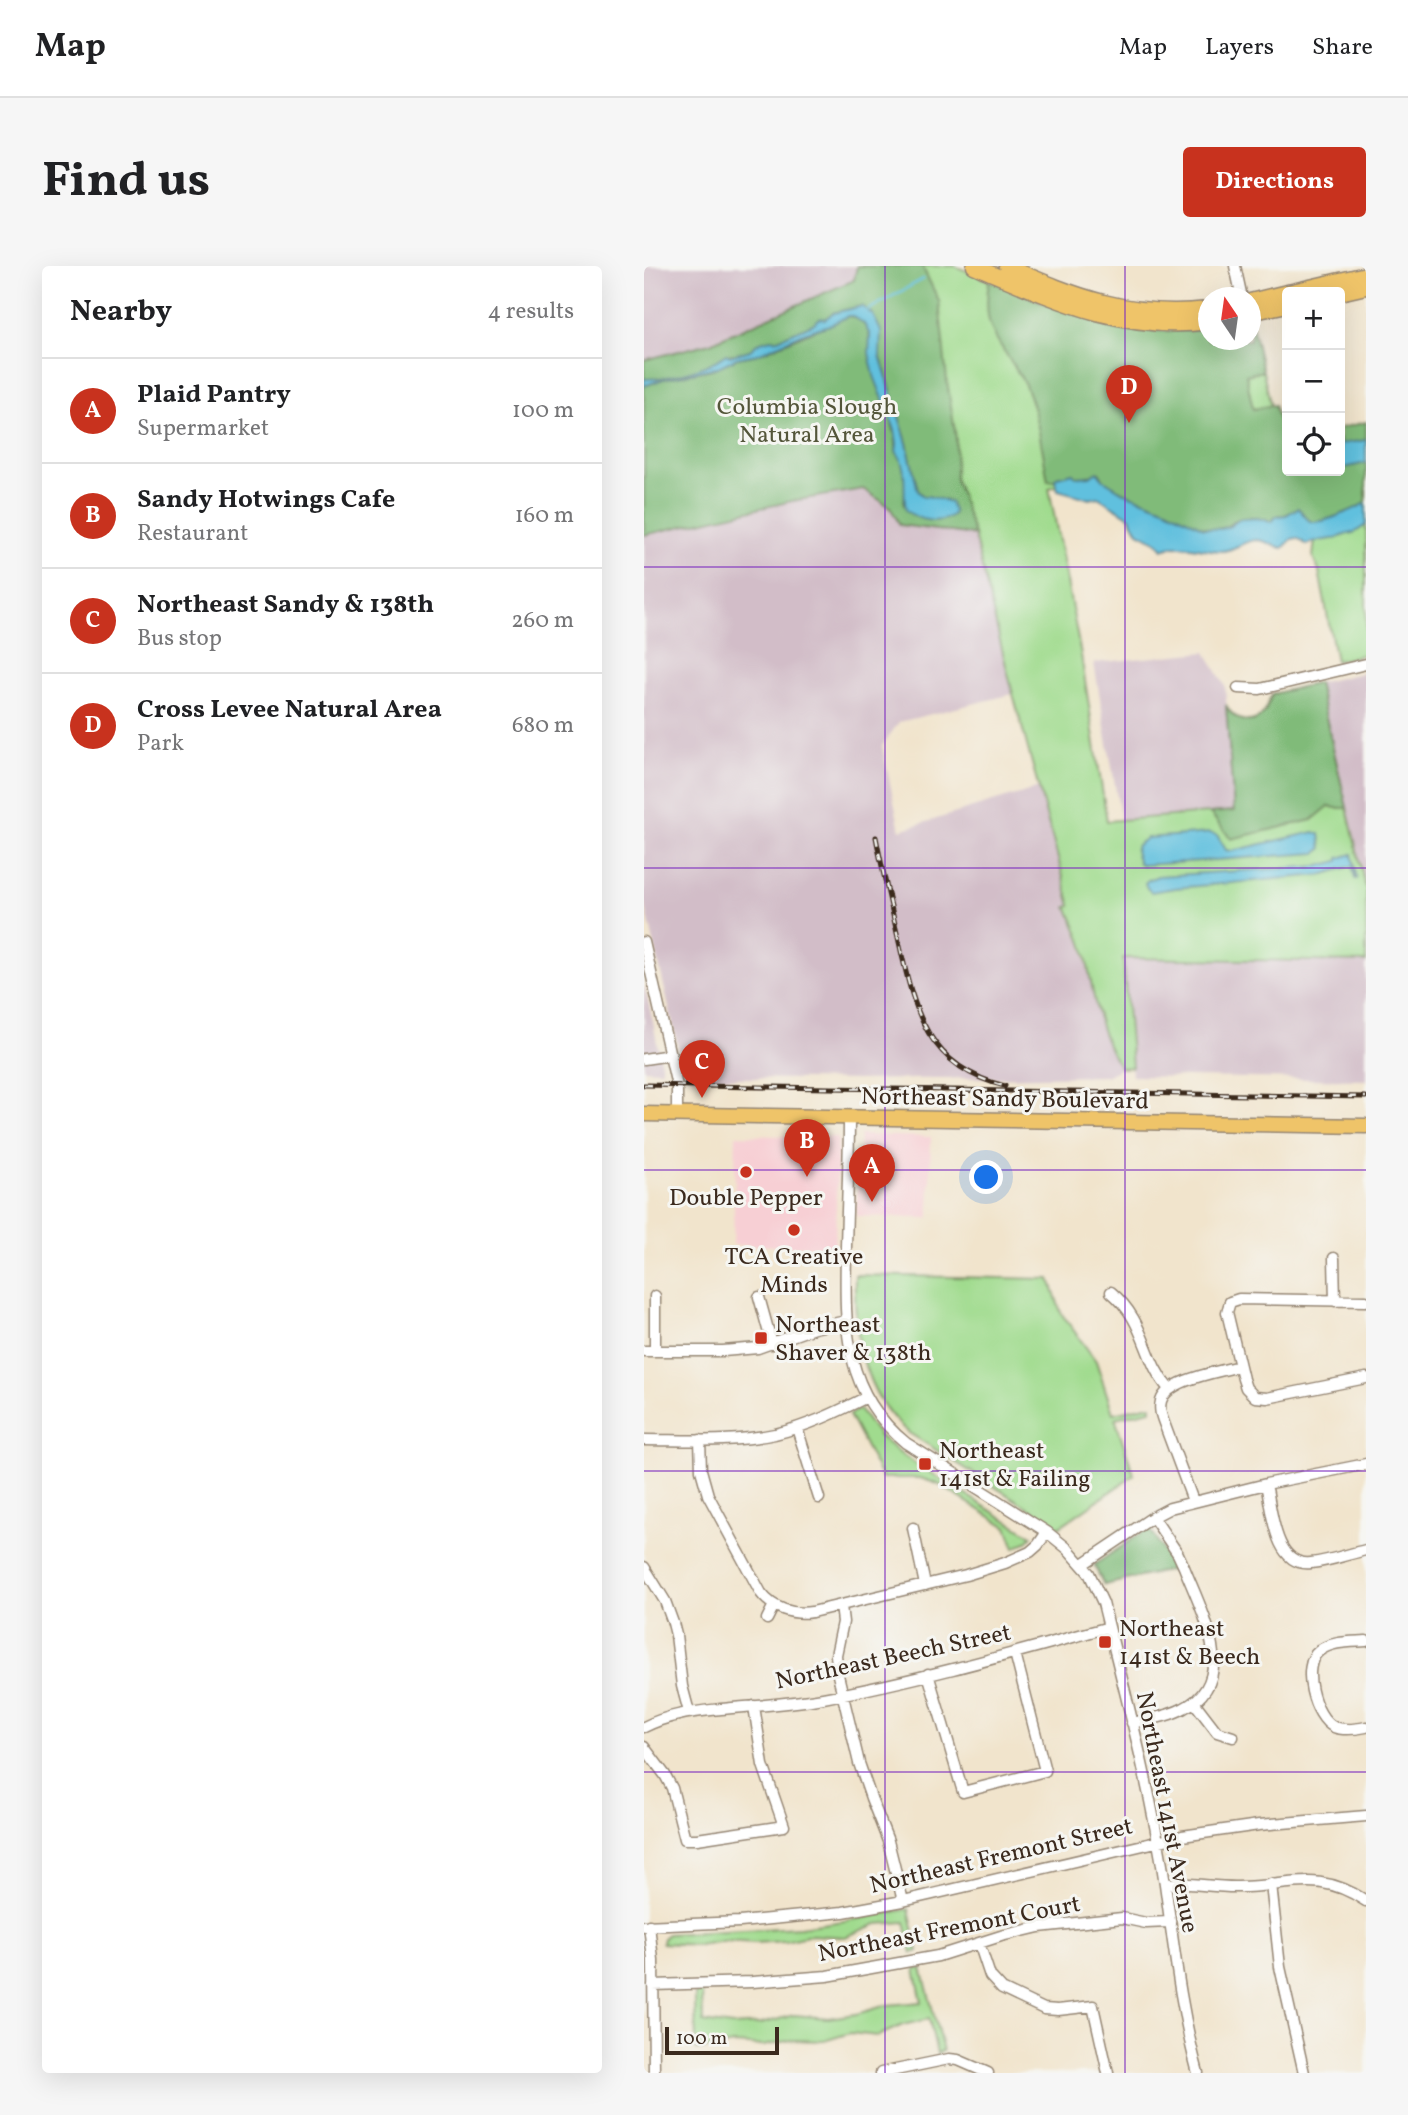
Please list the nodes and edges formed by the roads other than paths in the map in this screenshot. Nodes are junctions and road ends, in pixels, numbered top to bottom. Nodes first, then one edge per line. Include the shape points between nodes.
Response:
1 (974, 266) edge
2 (1006, 266) edge
3 (1235, 266) edge
4 (1366, 274) edge
5 (1240, 287) edge
6 (1310, 287) edge
7 (1366, 287) edge
8 (1345, 292) edge
9 (1282, 293) edge
10 (1261, 299) edge
11 (1282, 306) edge
12 (1198, 310) edge
13 (1261, 311) edge
14 (1198, 323) edge
15 (1366, 664) edge
16 (1238, 688) dead end
17 (644, 942) edge
18 (671, 1055) junction
19 (644, 1059) edge
20 (644, 1114) edge
21 (677, 1114) junction
22 (849, 1118) junction
23 (1366, 1126) edge
24 (1334, 1258) dead end
25 (1111, 1292) dead end
26 (654, 1297) dead end
27 (759, 1297) dead end
28 (1335, 1301) junction
29 (1366, 1301) edge
30 (846, 1321) junction
31 (772, 1344) junction
32 (649, 1351) edge
33 (1239, 1366) junction
34 (1366, 1378) edge
35 (1169, 1389) junction
36 (867, 1397) junction
37 (797, 1428) junction
38 (644, 1440) edge
39 (700, 1440) junction
40 (1366, 1464) edge
41 (1266, 1484) junction
42 (819, 1497) dead end
43 (1193, 1501) junction
44 (1153, 1517) junction
45 (913, 1528) dead end
46 (1047, 1532) junction
47 (1366, 1550) edge
48 (1083, 1564) junction
49 (644, 1567) edge
50 (925, 1585) junction
51 (774, 1605) junction
52 (841, 1605) junction
53 (767, 1619) dead end
54 (1109, 1628) junction
55 (1366, 1641) edge
56 (1015, 1653) junction
57 (928, 1674) junction
58 (843, 1694) junction
59 (1195, 1702) junction
60 (754, 1706) junction
61 (690, 1712) junction
62 (1132, 1723) junction
63 (644, 1727) edge
64 (1366, 1727) edge
65 (1233, 1737) dead end
66 (644, 1746) edge
67 (1366, 1816) edge
68 (1157, 1840) junction
69 (1165, 1884) junction
70 (1271, 1884) junction
71 (903, 1901) junction
72 (1366, 1901) edge
73 (1169, 1922) junction
74 (647, 1926) edge
75 (979, 1943) junction
76 (653, 1985) junction
77 (654, 2073) edge
78 (881, 2073) edge
79 (988, 2073) edge
80 (1108, 2073) edge
81 (1198, 2073) edge
82 (1304, 2073) edge

1 - 14 main road via 1102,316 1166,325
2 - 12 main road via 1108,304 1154,311
3 - 5 street
4 - 6 main road
7 - 8 main road
9 - 10 main road
11 - 13 main road
15 - 16 street via 1259,689
17 - 18 street
18 - 19 street
18 - 21 street
20 - 21 main road, Northeast Sandy Boulevard
21 - 22 main road, Northeast Sandy Boulevard
22 - 23 main road, Northeast Sandy Boulevard
22 - 30 street, Northeast 141st Avenue
24 - 28 street
25 - 35 street via 1134,1317
26 - 32 street
27 - 31 street
28 - 29 street
28 - 33 street via 1226,1298
30 - 31 street
30 - 36 street, Northeast 141st Avenue via 852,1359
31 - 32 street via 723,1351
33 - 34 street via 1246,1388 1255,1397
33 - 35 street
35 - 43 street via 1160,1412
36 - 37 street
36 - 46 street, Northeast 141st Avenue via 881,1419 906,1443
37 - 39 street via 751,1438
37 - 42 street
38 - 39 street
39 - 51 street via 708,1495 761,1593
40 - 41 street
41 - 43 street
41 - 47 street via 1280,1544 1289,1561 1310,1563
43 - 44 street
44 - 48 street
44 - 59 street via 1178,1554 1213,1646 1210,1681
45 - 50 street
46 - 48 street, Northeast 141st Avenue
46 - 50 street via 1021,1557
48 - 54 street, Northeast 141st Avenue via 1097,1588
49 - 61 street via 673,1623
50 - 52 street
51 - 52 street via 803,1613
51 - 53 street
52 - 58 street via 843,1622 836,1656
54 - 56 street, Northeast Beech Street
54 - 62 street, Northeast 141st Avenue
55 - 64 street via 1331,1645 1315,1654 1309,1671 1320,1715 1331,1726 1345,1730
56 - 57 street, Northeast Beech Street
56 - 57 street via 1045,1771 963,1792
57 - 58 street, Northeast Beech Street
58 - 60 street, Northeast Beech Street
58 - 71 street
59 - 62 street
59 - 65 street via 1217,1732
60 - 61 street, Northeast Beech Street
60 - 66 street via 762,1765 784,1826 685,1839 672,1788
61 - 63 street, Northeast Beech Street
62 - 68 street, Northeast 141st Avenue
67 - 68 street, Northeast Fremont Street
68 - 69 street, Northeast 141st Avenue
68 - 71 street, Northeast Fremont Street
69 - 70 street
69 - 73 street, Northeast 141st Avenue
70 - 72 street via 1313,1881 1343,1888
70 - 82 street via 1280,1967
71 - 74 street, Northeast Fremont Street via 787,1918
73 - 75 street, Northeast Fremont Court via 1089,1921 1039,1927
73 - 81 street, Northeast 141st Avenue
74 - 76 street
75 - 76 street, Northeast Fremont Court via 929,1958 827,1976
75 - 80 street via 990,1976 1002,1989 1044,2009 1093,2006
76 - 77 street
78 - 79 street via 949,2060

